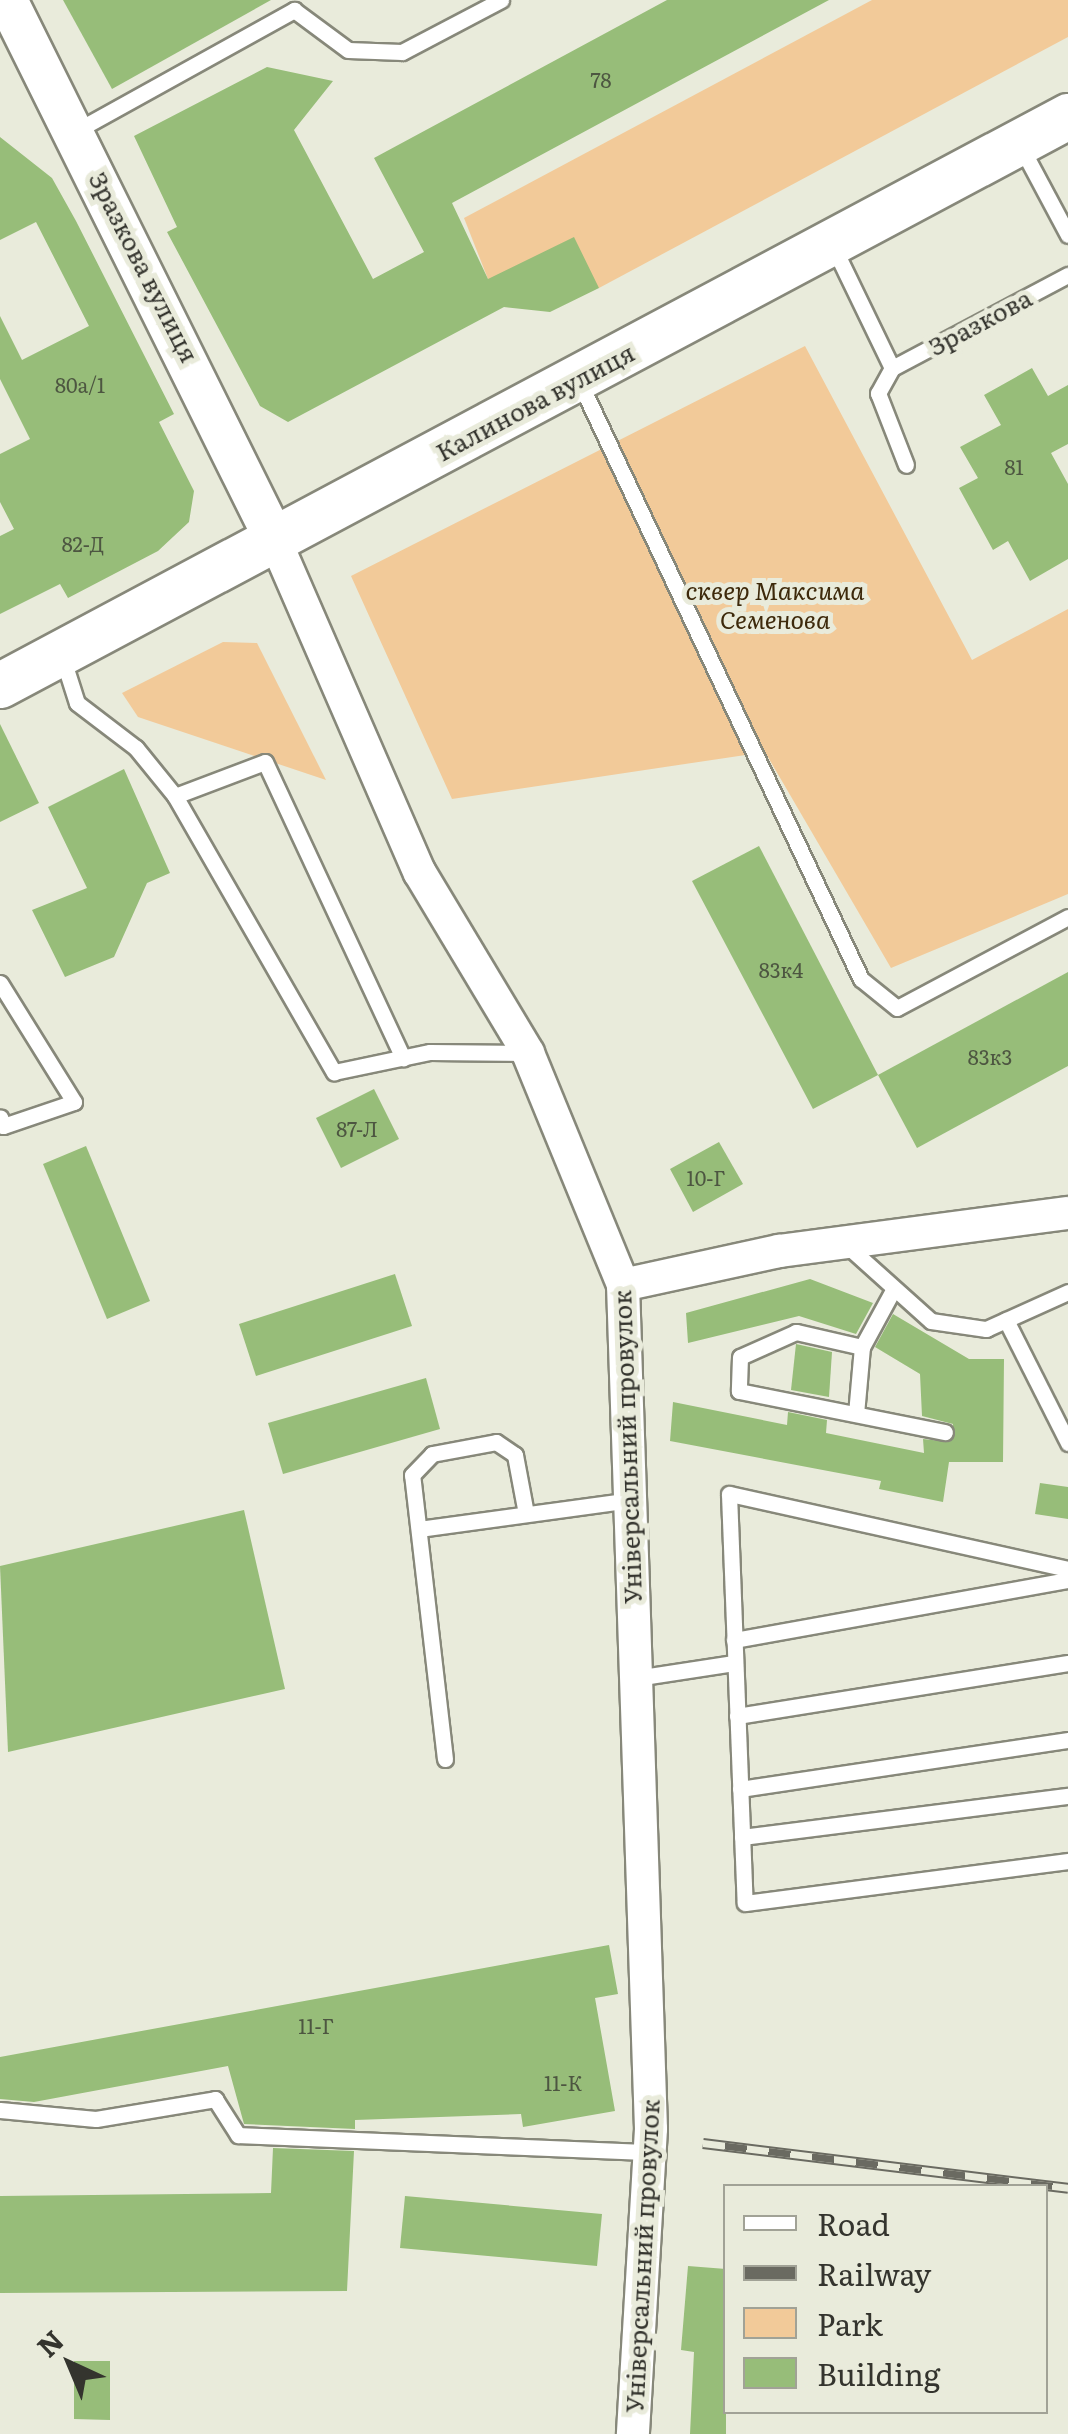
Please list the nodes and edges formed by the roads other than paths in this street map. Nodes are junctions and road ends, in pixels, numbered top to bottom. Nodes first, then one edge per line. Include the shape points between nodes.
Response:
1 (7, 0) edge
2 (501, 0) edge
3 (293, 5) edge
4 (1068, 116) edge
5 (74, 132) junction
6 (1018, 142) junction
7 (1068, 234) edge
8 (832, 244) junction
9 (1068, 276) edge
10 (892, 368) junction
11 (578, 380) junction
12 (906, 465) dead end
13 (274, 538) junction
14 (61, 652) junction
15 (0, 685) edge
16 (175, 796) junction
17 (1068, 917) edge
18 (0, 983) edge
19 (528, 1053) junction
20 (402, 1058) junction
21 (0, 1117) edge
22 (1068, 1213) edge
23 (843, 1242) junction
24 (623, 1285) junction
25 (892, 1292) junction
26 (1068, 1292) edge
27 (1006, 1320) junction
28 (862, 1347) junction
29 (856, 1414) junction
30 (946, 1432) dead end
31 (1068, 1443) edge
32 (630, 1500) junction
33 (526, 1514) junction
34 (419, 1529) junction
35 (1068, 1569) edge
36 (1068, 1580) edge
37 (734, 1640) junction
38 (734, 1663) junction
39 (1068, 1663) edge
40 (636, 1678) junction
41 (736, 1716) junction
42 (1068, 1740) edge
43 (445, 1759) dead end
44 (740, 1789) junction
45 (1068, 1796) edge
46 (742, 1837) junction
47 (1068, 1861) edge
48 (0, 2110) edge
49 (650, 2152) junction
50 (633, 2434) edge

1 - 5 street, Зразкова вулиця
2 - 3 lane via 402,52 348,50
3 - 5 lane
4 - 6 main road, Калинова вулиця
5 - 13 street, Зразкова вулиця
6 - 7 lane
6 - 8 main road, Калинова вулиця
8 - 10 lane
8 - 11 main road, Калинова вулиця
9 - 10 lane, Зразкова
10 - 12 lane via 878,393
11 - 13 main road, Калинова вулиця
11 - 17 lane via 861,979 898,1008
13 - 14 main road, Калинова вулиця
13 - 19 street, Універсальний провулок via 420,873
14 - 15 main road, Калинова вулиця
14 - 16 lane via 77,703 136,748
16 - 20 lane via 334,1072
16 - 20 lane via 265,762
18 - 21 lane via 74,1102 4,1126
19 - 20 lane
19 - 24 street, Універсальний провулок
22 - 23 street
23 - 24 street
23 - 25 lane
24 - 32 street, Універсальний провулок
25 - 27 lane via 931,1321 986,1329
25 - 28 lane
26 - 27 lane
27 - 31 lane
28 - 29 lane
28 - 29 lane via 796,1332 740,1357 740,1391
29 - 30 lane
32 - 33 lane
32 - 40 street, Універсальний провулок
33 - 34 lane
33 - 34 lane via 515,1455 496,1442 419,1461
34 - 43 lane
35 - 37 lane via 729,1494
36 - 37 lane
37 - 38 lane
38 - 40 lane
38 - 41 lane
39 - 41 lane
40 - 49 street, Універсальний провулок
41 - 44 lane
42 - 44 lane
44 - 46 lane
45 - 46 lane
46 - 47 lane via 745,1903
48 - 49 lane via 96,2120 215,2099 238,2136
49 - 50 street, Універсальний провулок

